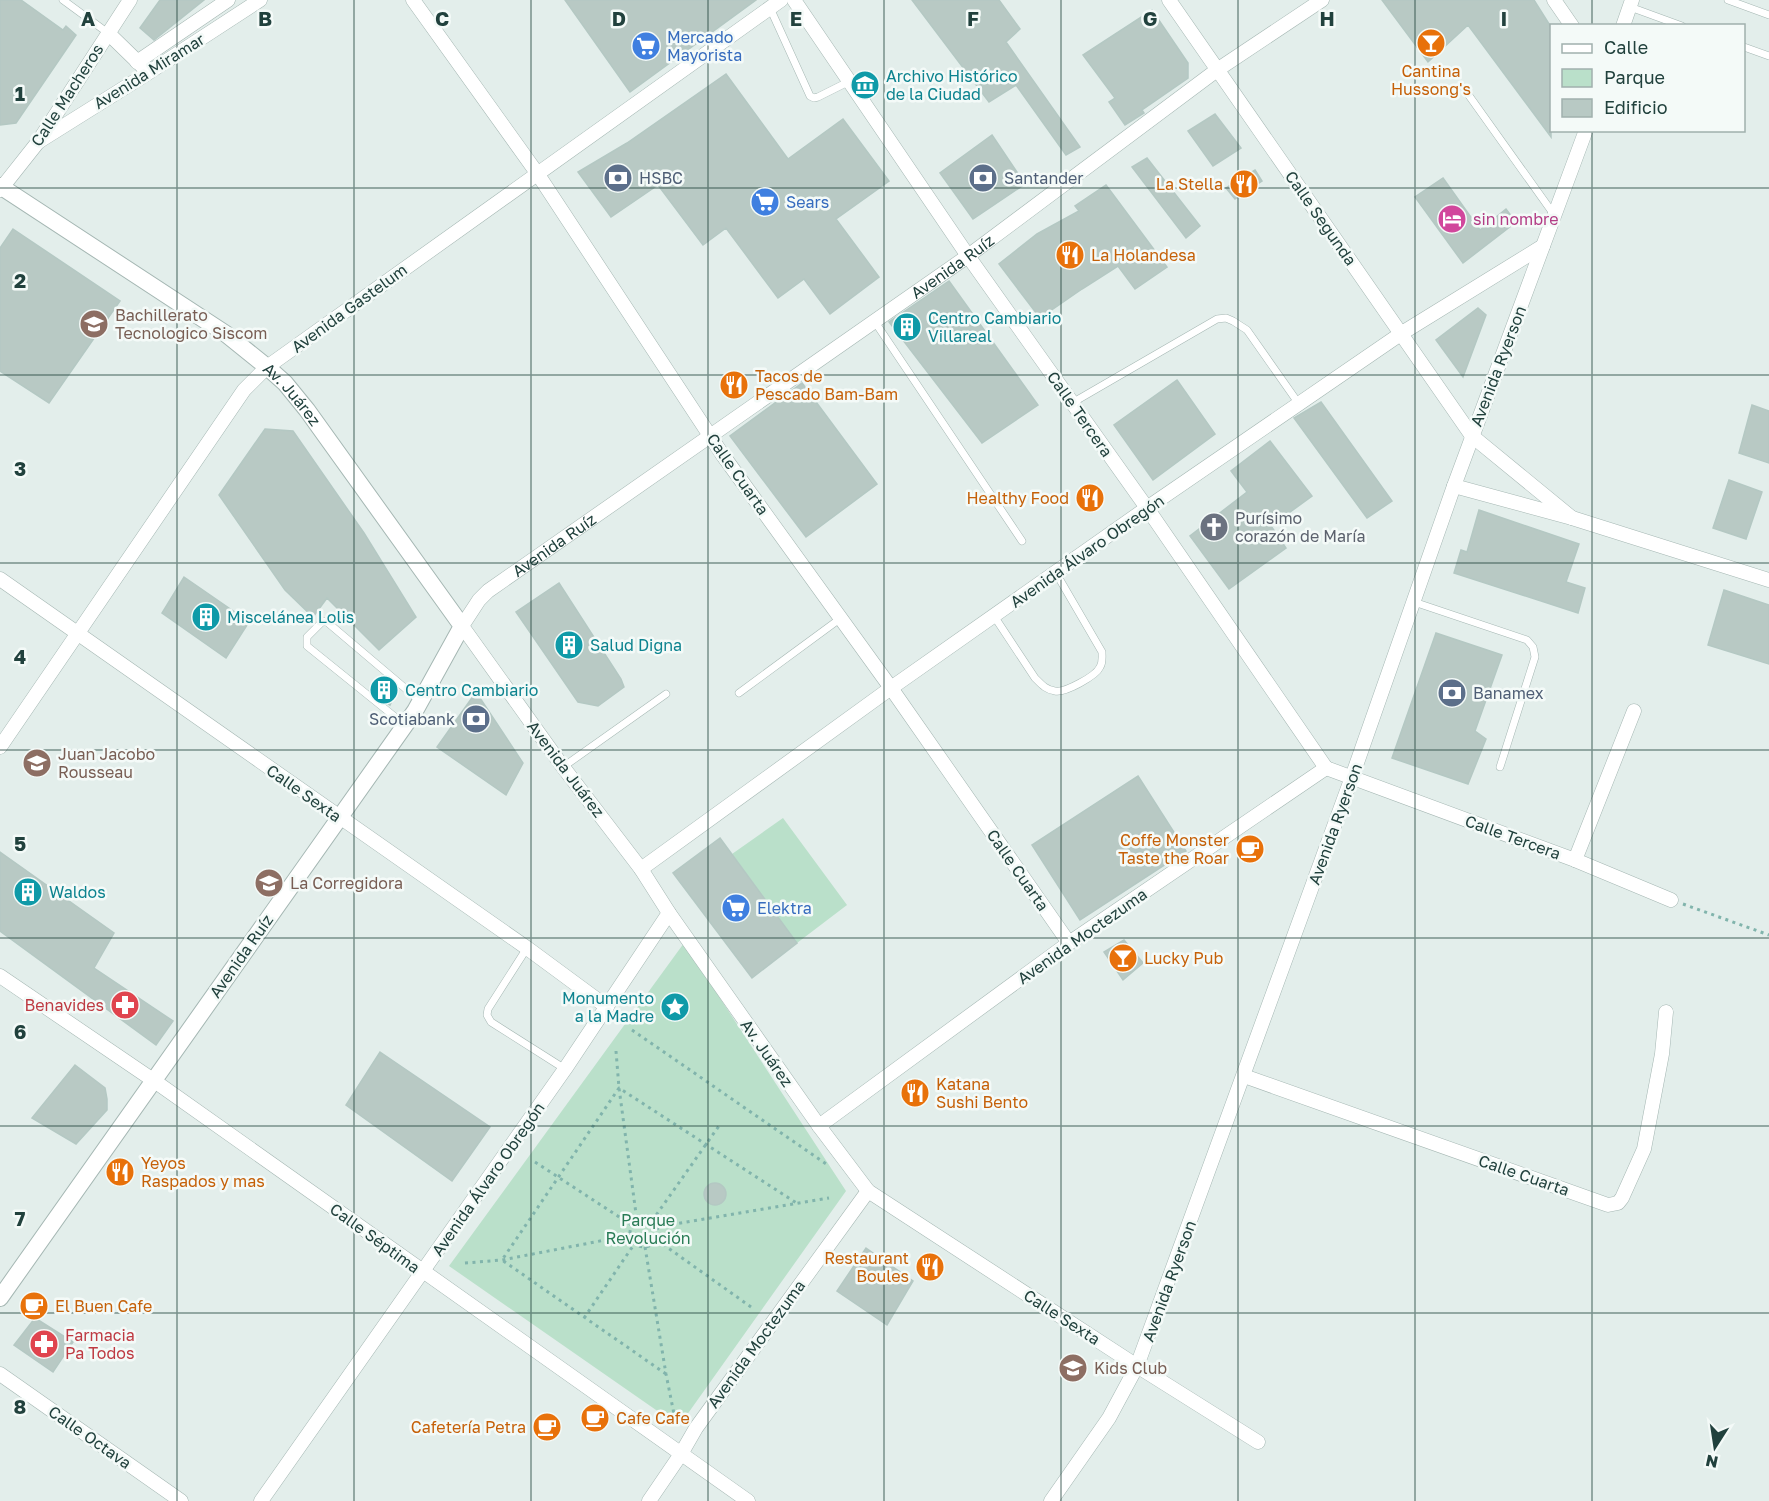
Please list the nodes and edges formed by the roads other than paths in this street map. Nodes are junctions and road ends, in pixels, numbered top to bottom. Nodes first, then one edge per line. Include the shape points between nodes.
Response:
1 (63, 0) edge
2 (130, 0) edge
3 (228, 0) edge
4 (260, 0) edge
5 (413, 0) edge
6 (794, 0) edge
7 (1169, 0) edge
8 (1322, 0) edge
9 (1554, 0) edge
10 (1728, 0) edge
11 (1631, 3) edge
12 (775, 4) edge
13 (1769, 15) edge
14 (1571, 24) edge
15 (1624, 24) edge
16 (1678, 24) edge
17 (108, 33) junction
18 (1745, 48) edge
19 (1769, 56) edge
20 (137, 62) junction
21 (1217, 70) junction
22 (148, 73) junction
23 (848, 82) junction
24 (1465, 90) dead end
25 (1585, 132) edge
26 (38, 142) junction
27 (537, 173) junction
28 (1, 188) edge
29 (1555, 216) junction
30 (1543, 246) junction
31 (968, 256) junction
32 (875, 322) junction
33 (1402, 333) junction
34 (267, 367) junction
35 (1072, 403) junction
36 (1299, 404) junction
37 (711, 436) junction
38 (1472, 436) junction
39 (1454, 486) junction
40 (1147, 508) junction
41 (1572, 518) junction
42 (1022, 541) dead end
43 (1056, 573) junction
44 (0, 579) edge
45 (1769, 580) edge
46 (1414, 602) junction
47 (994, 616) junction
48 (841, 618) junction
49 (462, 626) junction
50 (78, 634) junction
51 (891, 688) junction
52 (739, 693) dead end
53 (666, 694) dead end
54 (421, 701) junction
55 (1634, 711) dead end
56 (405, 725) junction
57 (0, 747) edge
58 (563, 766) junction
59 (1500, 767) dead end
60 (1326, 768) junction
61 (1353, 777) junction
62 (339, 817) junction
63 (1575, 860) junction
64 (641, 869) junction
65 (1671, 900) road end
66 (669, 913) junction
67 (1069, 943) junction
68 (527, 948) junction
69 (0, 976) edge
70 (607, 1007) junction
71 (1666, 1012) dead end
72 (565, 1069) junction
73 (1244, 1076) junction
74 (153, 1080) junction
75 (819, 1126) junction
76 (868, 1191) junction
77 (422, 1272) junction
78 (0, 1298) edge
79 (1137, 1366) junction
80 (0, 1374) edge
81 (1258, 1442) dead end
82 (681, 1454) junction
83 (181, 1501) edge
84 (261, 1501) edge
85 (649, 1501) edge
86 (748, 1501) edge
87 (1051, 1501) edge

1 - 17 lane
2 - 17 street, Calle Macheros
3 - 20 street, Avenida Miramar
4 - 22 street, Avenida Miramar
5 - 27 street, Calle Cuarta
6 - 23 street, Calle Tercera
7 - 21 street, Calle Segunda
8 - 21 street, Avenida Ruíz
9 - 14 street
10 - 13 lane
11 - 15 street
11 - 16 lane
12 - 23 lane via 810,96 819,97
12 - 27 street, Avenida Gastelum
17 - 20 street
17 - 26 street, Calle Macheros
18 - 19 lane
20 - 22 street
21 - 31 street, Avenida Ruíz
21 - 33 street, Calle Segunda
22 - 26 street, Avenida Miramar
23 - 31 street, Calle Tercera
24 - 29 lane
25 - 29 street, Avenida Ryerson
26 - 28 street, Calle Macheros
27 - 34 street, Avenida Gastelum
27 - 37 street, Calle Cuarta
28 - 34 street, Av. Juárez via 226,334
29 - 30 street, Avenida Ryerson
30 - 33 street, Avenida Álvaro Obregón
30 - 38 street, Avenida Ryerson
31 - 32 street, Avenida Ruíz
31 - 35 street, Calle Tercera
32 - 37 street, Avenida Ruíz
32 - 42 lane
33 - 36 street, Avenida Álvaro Obregón
33 - 38 street, Calle Segunda
34 - 49 street, Av. Juárez via 307,410
34 - 50 street, Avenida Gastelum via 244,390
35 - 36 lane via 1217,319 1226,318 1247,330
35 - 40 street, Calle Tercera
36 - 40 street, Avenida Álvaro Obregón
37 - 48 street, Calle Cuarta
37 - 49 street, Avenida Ruíz via 488,591
38 - 39 street, Avenida Ryerson
38 - 41 street, Calle Segunda
39 - 41 street
39 - 46 street, Avenida Ryerson
40 - 43 street, Avenida Álvaro Obregón
40 - 60 street, Calle Tercera
41 - 45 street
43 - 47 street, Avenida Álvaro Obregón
43 - 47 lane via 1102,652 1095,674 1062,692 1040,684
44 - 50 street, Calle Sexta
46 - 59 lane via 1527,640 1533,647 1535,657
46 - 61 street, Avenida Ryerson
47 - 51 street, Avenida Álvaro Obregón
48 - 51 street, Calle Cuarta
48 - 52 lane
49 - 54 street, Avenida Ruíz
49 - 58 street, Avenida Juárez
50 - 57 street, Avenida Gastelum
50 - 62 street, Calle Sexta
51 - 64 street, Avenida Álvaro Obregón
51 - 67 street, Calle Cuarta
53 - 58 lane
54 - 56 street, Avenida Ruíz
54 - 56 lane via 327,622 322,621 307,637 307,646
55 - 63 street
56 - 62 street, Avenida Ruíz
58 - 64 street, Avenida Juárez
60 - 61 street
60 - 67 street, Avenida Moctezuma
61 - 63 street, Calle Tercera
61 - 73 street, Avenida Ryerson
62 - 68 street, Calle Sexta
62 - 74 street, Avenida Ruíz
63 - 65 street, Calle Tercera
64 - 66 street, Avenida Juárez
66 - 70 street, Avenida Álvaro Obregón
66 - 75 street, Av. Juárez
67 - 75 street, Avenida Moctezuma
68 - 70 street, Calle Sexta
68 - 72 lane via 487,1015 491,1022
69 - 74 street, Calle Séptima
70 - 72 street, Avenida Álvaro Obregón
71 - 73 street, Calle Cuarta via 1644,1149 1622,1197 1608,1205
72 - 77 street, Avenida Álvaro Obregón
73 - 79 street, Avenida Ryerson
74 - 77 street, Calle Séptima
74 - 78 street, Avenida Ruíz
75 - 76 street, Av. Juárez
76 - 79 street, Calle Sexta
76 - 82 street, Avenida Moctezuma
77 - 82 street, Calle Séptima
77 - 84 street, Avenida Álvaro Obregón
79 - 81 street, Calle Sexta
79 - 87 street, Avenida Ryerson via 1109,1418
80 - 83 street, Calle Octava
82 - 85 street, Avenida Moctezuma
82 - 86 street, Calle Séptima

